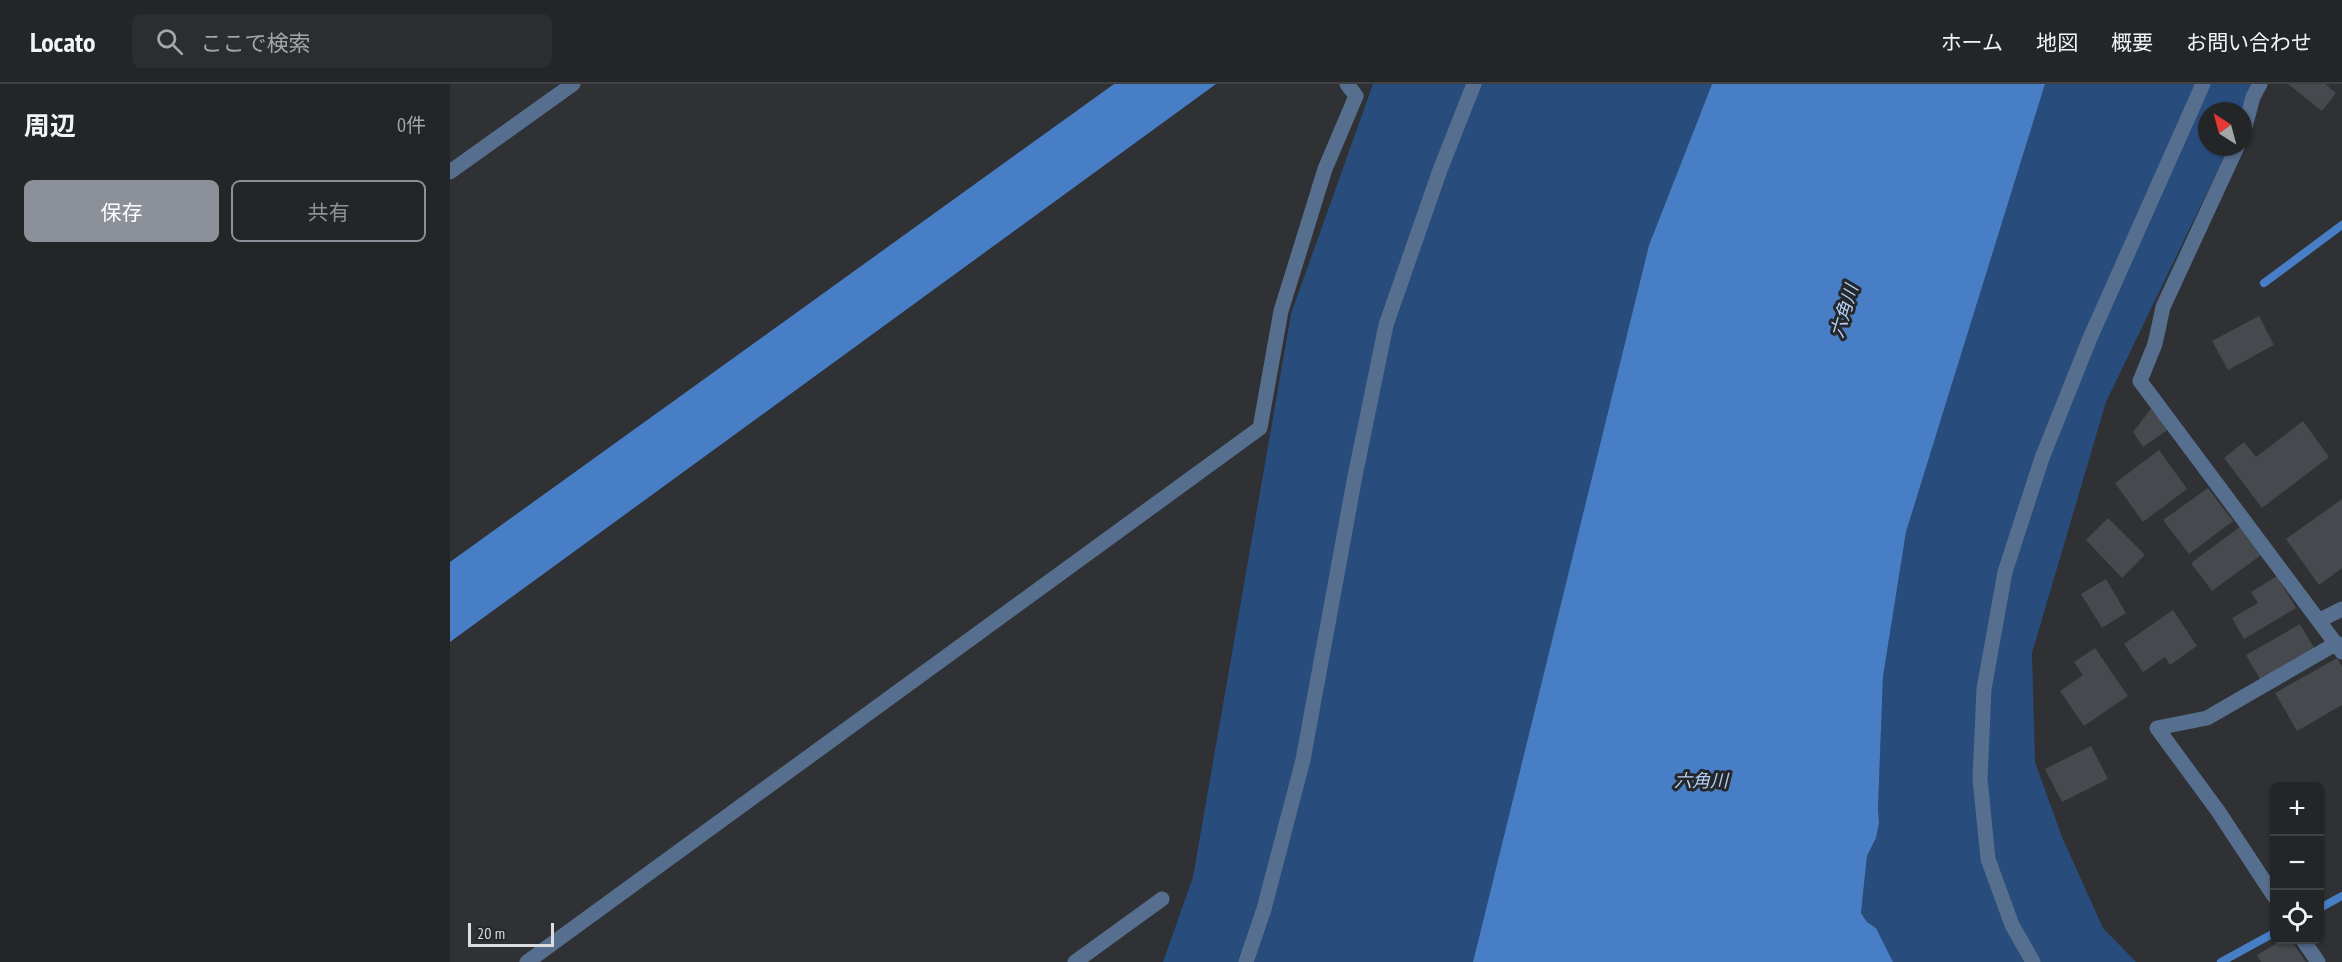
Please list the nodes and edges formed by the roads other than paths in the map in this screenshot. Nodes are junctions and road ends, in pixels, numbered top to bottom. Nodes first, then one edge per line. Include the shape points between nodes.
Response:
1 (573, 84) edge
2 (1347, 84) edge
3 (1474, 84) edge
4 (2204, 84) edge
5 (2260, 84) edge
6 (2252, 102) edge
7 (2233, 156) edge
8 (450, 172) edge
9 (2342, 609) edge
10 (2320, 620) junction
11 (2339, 648) edge
12 (2270, 890) edge
13 (1162, 899) dead end
14 (2306, 944) edge
15 (527, 962) edge
16 (1075, 962) edge
17 (1246, 962) edge
18 (2032, 962) edge
19 (2318, 962) edge

1 - 8 street
2 - 15 street via 1356,96 1325,169 1281,311 1260,428
3 - 17 street via 1386,325 1303,760
4 - 18 street via 2046,447 2005,572 1984,689 1980,780 1988,859 2012,925
5 - 6 street
7 - 10 street via 2163,307 2155,344 2140,381
9 - 10 street
10 - 11 street
11 - 12 street via 2207,718 2157,728
13 - 16 street
14 - 19 street

